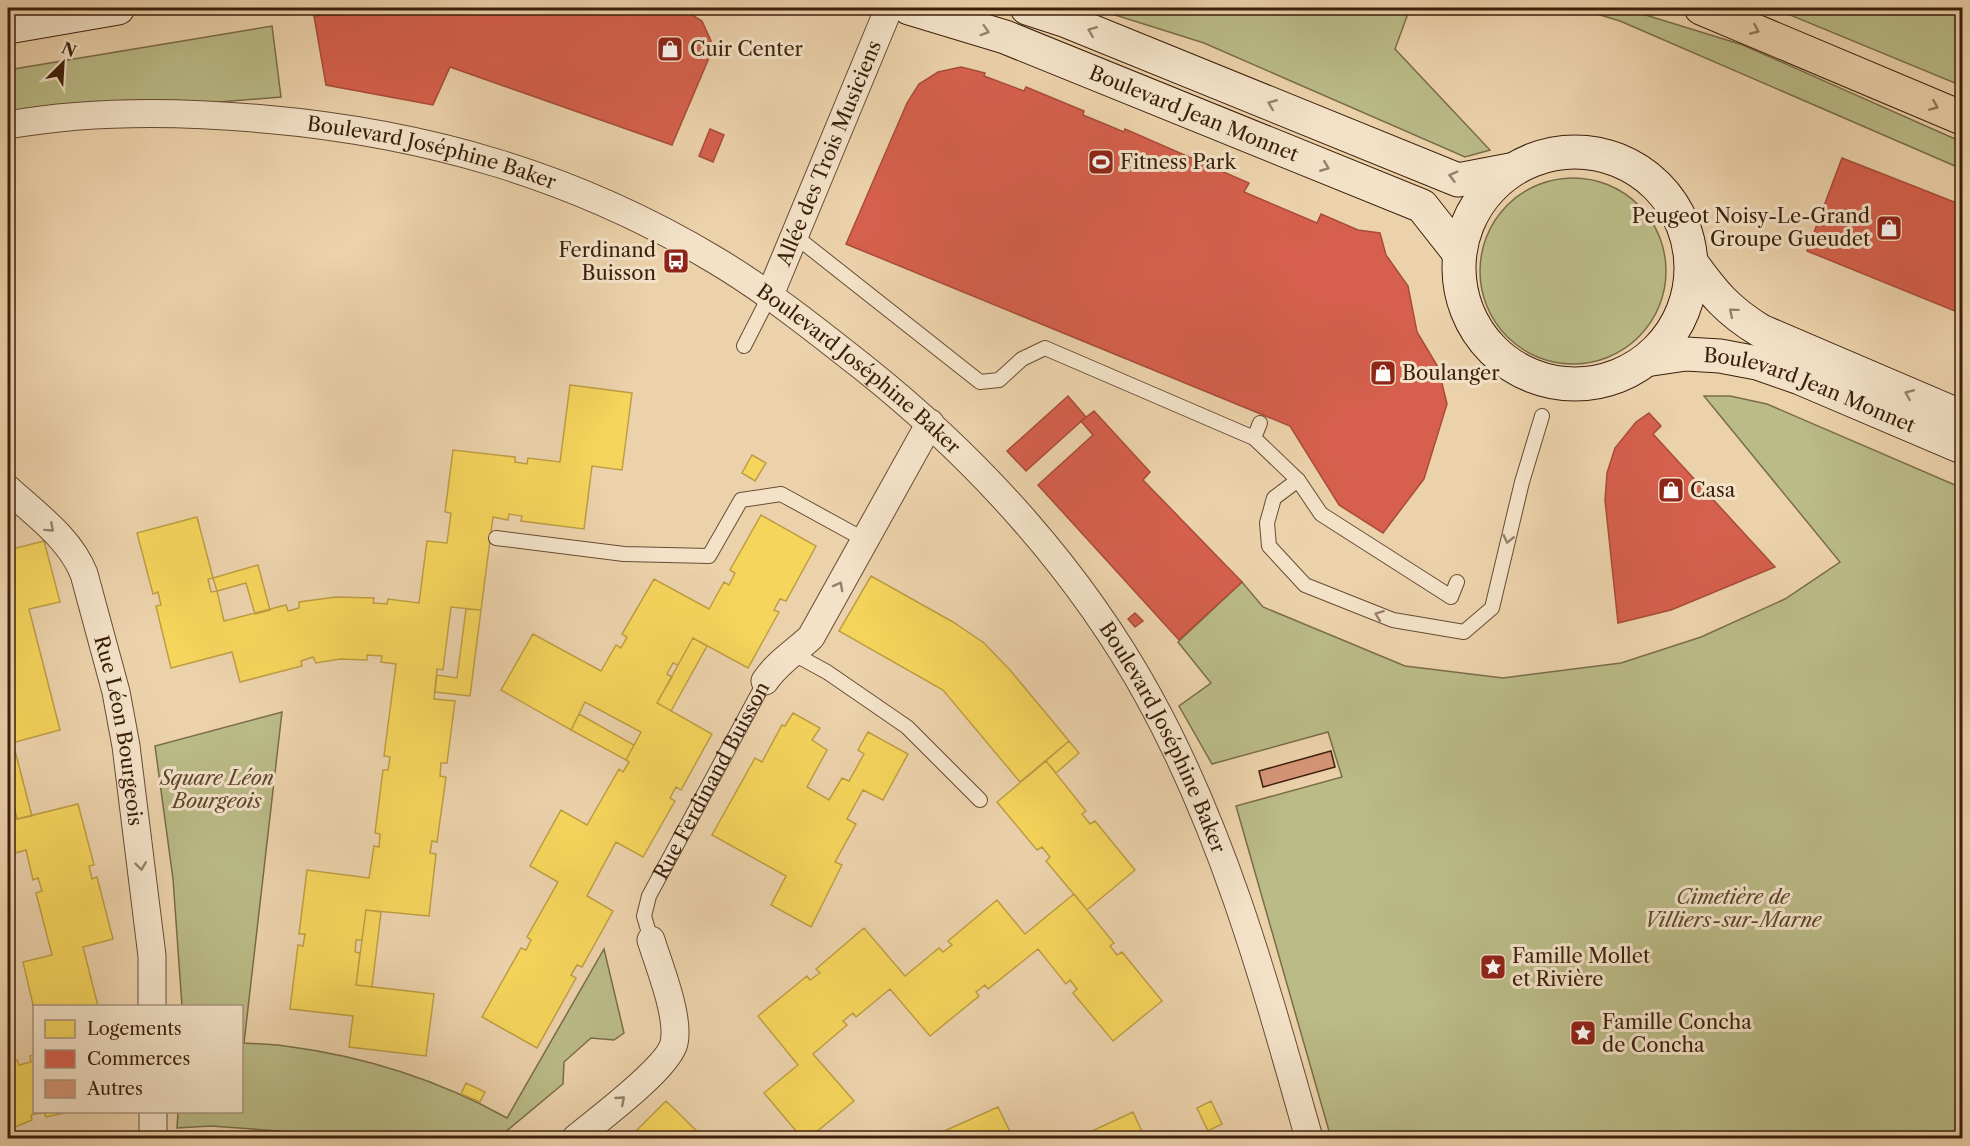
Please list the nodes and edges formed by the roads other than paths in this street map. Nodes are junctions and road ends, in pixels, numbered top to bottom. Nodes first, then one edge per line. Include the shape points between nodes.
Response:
1 (118, 8) edge
2 (889, 8) edge
3 (909, 8) edge
4 (1027, 8) edge
5 (1701, 8) edge
6 (8, 27) edge
7 (1962, 118) edge
8 (8, 126) edge
9 (1510, 170) junction
10 (795, 236) junction
11 (1459, 253) junction
12 (1691, 262) junction
13 (770, 297) junction
14 (744, 345) dead end
15 (1652, 359) junction
16 (1542, 416) dead end
17 (1962, 417) edge
18 (930, 423) junction
19 (1260, 423) dead end
20 (1254, 438) junction
21 (1962, 447) edge
22 (1298, 480) junction
23 (8, 489) edge
24 (496, 538) dead end
25 (865, 540) junction
26 (1456, 582) dead end
27 (794, 654) junction
28 (765, 681) joint
29 (980, 800) dead end
30 (651, 940) joint
31 (152, 1005) edge
32 (153, 1113) edge
33 (153, 1138) edge
34 (576, 1138) edge
35 (1308, 1138) edge

1 - 6 street
2 - 10 street, Allée des Trois Musiciens
3 -> 11 street, Boulevard Jean Monnet via 1005,38 1422,206
9 -> 4 street, Boulevard Jean Monnet via 1458,180
5 -> 7 highway
8 - 13 street, Boulevard Joséphine Baker via 122,114 196,113 322,124 422,141 542,177 630,215 719,262
9 - 11 street, Boulevard Jean Monnet via 1485,192 1467,221
9 - 12 street, Boulevard Jean Monnet via 1542,155 1576,151 1615,159 1642,173 1668,197 1684,228
10 - 13 street, Allée des Trois Musiciens
10 - 20 lane via 980,382 999,380 1022,359 1045,348 1106,366
11 - 15 street, Boulevard Jean Monnet via 1460,288 1472,322 1493,351 1522,372 1556,383 1592,383
12 - 15 street, Boulevard Jean Monnet via 1688,295 1676,326
17 -> 12 street, Boulevard Jean Monnet via 1761,331 1735,315 1713,294
13 - 14 lane
13 - 18 street, Boulevard Joséphine Baker
15 - 21 street, Boulevard Jean Monnet via 1686,354 1757,363
16 -> 22 lane via 1492,608 1464,633 1393,620 1305,585 1269,546 1267,523 1274,498
18 - 25 street, Rue Ferdinand Buisson
18 - 35 street, Boulevard Joséphine Baker via 1047,547 1104,622 1149,697 1195,786 1226,862
19 - 20 lane
20 - 22 lane
22 - 26 lane via 1321,514 1387,557 1451,597
23 -> 31 street, Rue Léon Bourgeois via 65,541 78,557 84,574 116,692 126,746 152,956
24 - 25 lane via 624,554 710,556 741,500 781,494
27 -> 25 street, Rue Ferdinand Buisson via 811,637
27 - 28 street, Rue Ferdinand Buisson via 774,667
27 - 29 lane via 907,727
28 - 30 lane, Rue Ferdinand Buisson via 650,896 644,916
34 -> 30 street, Rue Ferdinand Buisson via 664,1062 674,1043 675,1024
32 - 33 street

